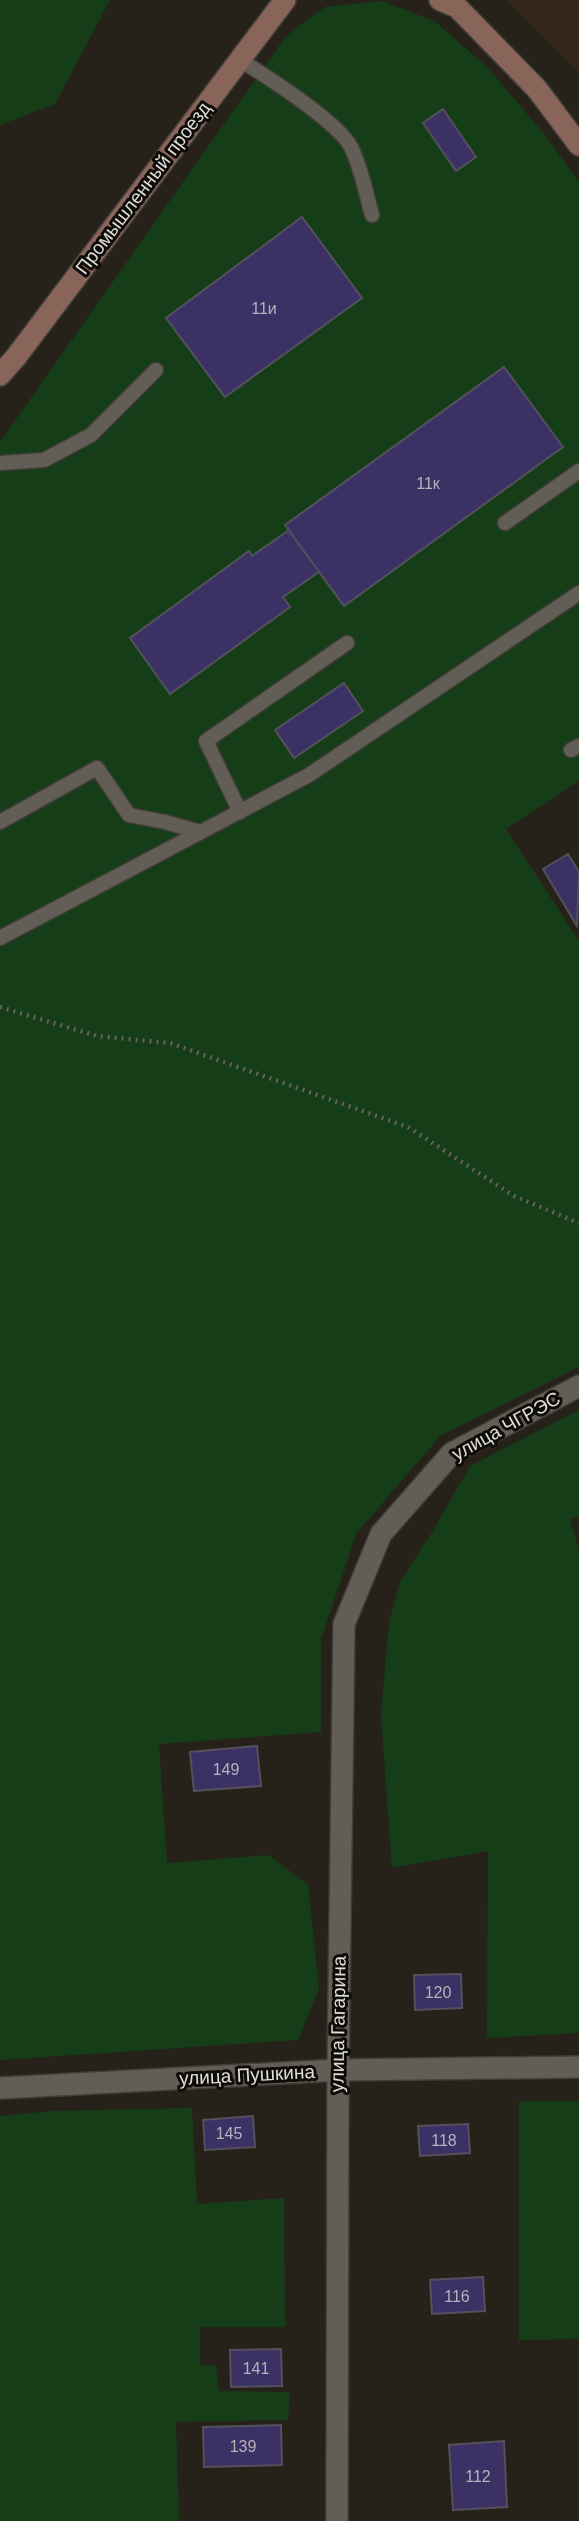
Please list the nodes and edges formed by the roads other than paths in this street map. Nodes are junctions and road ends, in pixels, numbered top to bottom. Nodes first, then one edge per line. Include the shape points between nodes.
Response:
1 (285, 0) edge
2 (440, 0) edge
3 (240, 60) junction
4 (579, 145) edge
5 (373, 215) dead end
6 (156, 370) dead end
7 (0, 374) edge
8 (0, 463) edge
9 (579, 471) edge
10 (505, 523) dead end
11 (579, 593) edge
12 (347, 643) dead end
13 (240, 812) junction
14 (0, 822) edge
15 (200, 832) junction
16 (0, 938) edge
17 (579, 1386) edge
18 (381, 1534) joint
19 (579, 2067) edge
20 (338, 2070) junction
21 (0, 2088) edge
22 (337, 2521) edge

1 - 3 street, Промышленный проезд
2 - 4 street via 457,7 537,89
3 - 5 lane via 333,125 351,146
3 - 7 street, Промышленный проезд
6 - 8 lane via 91,435 44,460
9 - 10 lane
11 - 13 lane via 309,775
12 - 13 lane via 206,741
13 - 15 lane
14 - 15 lane via 97,768 128,815
15 - 16 lane
17 - 18 street, улица ЧГРЭС via 452,1453
18 - 20 street, улица Гагарина via 344,1625
19 - 20 street, улица Пушкина
20 - 21 street, улица Пушкина
20 - 22 street, улица Гагарина

